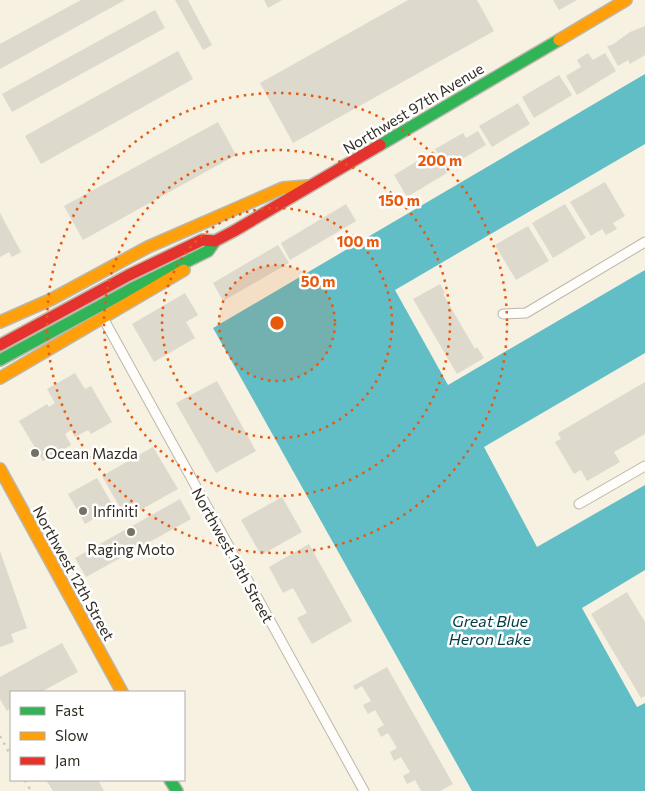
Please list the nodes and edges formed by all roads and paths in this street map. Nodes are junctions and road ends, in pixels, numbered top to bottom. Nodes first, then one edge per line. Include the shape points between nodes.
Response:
1 (626, 0) edge
2 (312, 186) junction
3 (215, 241) junction
4 (645, 242) edge
5 (195, 258) junction
6 (503, 314) dead end
7 (103, 318) junction
8 (0, 322) edge
9 (0, 345) edge
10 (0, 360) edge
11 (0, 378) edge
12 (645, 466) edge
13 (0, 469) edge
14 (579, 504) dead end
15 (121, 691) edge
16 (364, 791) edge

1 - 2 street, Northwest 97th Avenue
2 - 3 street, Northwest 97th Avenue
2 - 8 street via 283,188 136,252 52,299
3 - 5 street, Northwest 97th Avenue via 208,251
3 - 9 street, Northwest 97th Avenue via 202,240 128,274
4 - 6 street via 526,313
5 - 7 street via 187,269
5 - 10 street, Northwest 97th Avenue
7 - 11 street
7 - 16 street, Northwest 13th Street
12 - 14 street
13 - 15 street, Northwest 12th Street

